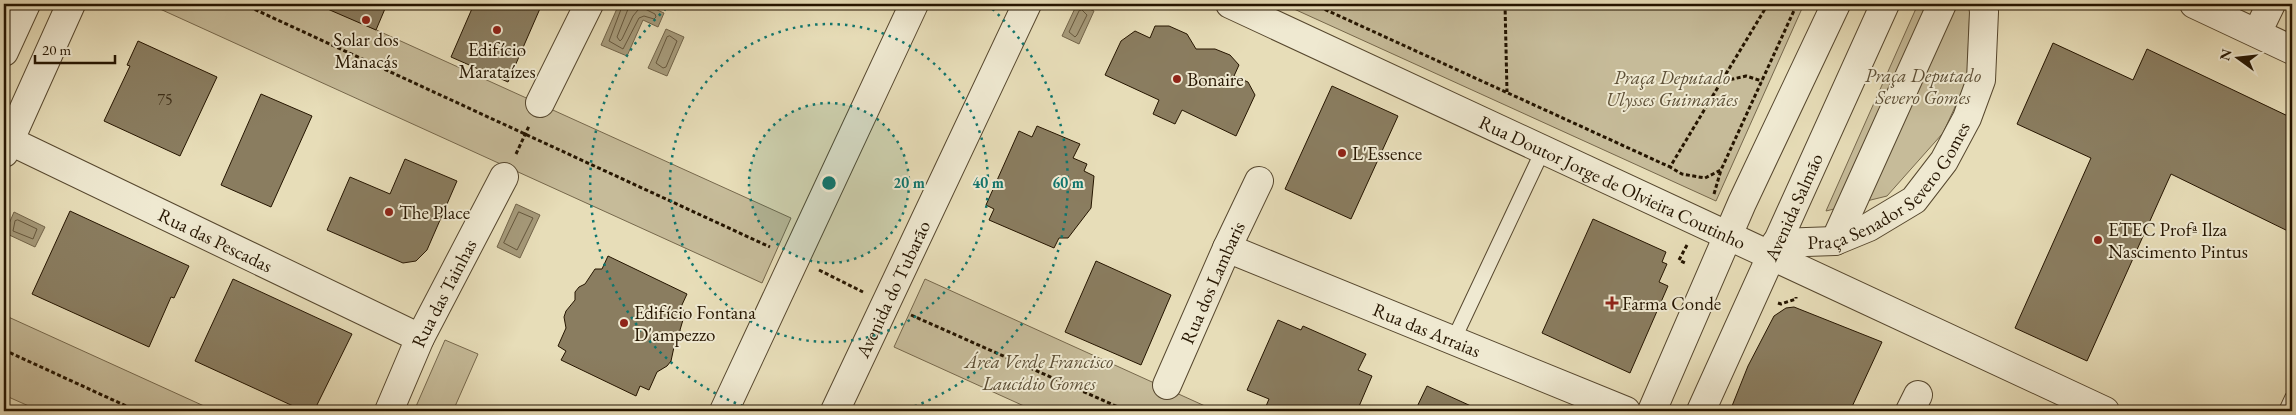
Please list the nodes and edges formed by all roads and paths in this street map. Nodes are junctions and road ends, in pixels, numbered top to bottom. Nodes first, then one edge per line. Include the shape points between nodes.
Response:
1 (26, 4) edge
2 (71, 4) edge
3 (243, 4) edge
4 (589, 4) edge
5 (914, 4) edge
6 (1007, 4) edge
7 (1026, 4) edge
8 (1230, 4) edge
9 (1313, 4) edge
10 (1506, 4) edge
11 (1768, 4) edge
12 (1797, 4) edge
13 (1836, 4) edge
14 (1885, 4) edge
15 (1942, 4) edge
16 (1983, 4) edge
17 (2194, 4) edge
18 (2271, 4) edge
19 (2256, 33) junction
20 (1012, 34) junction
21 (2292, 50) edge
22 (4, 52) edge
23 (1724, 81) junction
24 (1762, 81) junction
25 (1507, 92) junction
26 (540, 103) joint
27 (525, 134) junction
28 (7, 147) edge
29 (1544, 150) junction
30 (1670, 167) junction
31 (1721, 170) junction
32 (504, 177) joint
33 (1259, 181) dead end
34 (1714, 194) dead end
35 (1729, 236) junction
36 (1835, 241) junction
37 (1227, 248) junction
38 (1774, 249) junction
39 (794, 258) junction
40 (886, 303) junction
41 (420, 338) junction
42 (1454, 341) junction
43 (4, 350) edge
44 (1167, 385) dead end
45 (2292, 398) edge
46 (137, 411) edge
47 (389, 411) edge
48 (724, 411) edge
49 (835, 411) edge
50 (1127, 411) edge
51 (1626, 411) edge
52 (1652, 411) edge
53 (1701, 411) edge
54 (2105, 411) edge
55 (2286, 411) edge

1 - 22 street
2 - 28 street
3 - 27 path
4 - 26 street
5 - 39 street
6 - 20 street
7 - 20 street, Avenida do Tubarão
8 - 29 street, Rua Doutor Jorge de Olvieira Coutinho
9 - 25 path
10 - 25 path
11 - 23 path
12 - 24 path
13 - 35 street
14 - 38 street, Avenida Salmão
15 - 36 street
16 - 36 street, Praça Senador Severo Gomes via 1981,80 1944,161 1914,200 1869,227
17 - 19 street
18 - 19 street
19 - 21 street
20 - 40 street, Avenida do Tubarão
23 - 24 path via 1746,76
23 - 30 path
24 - 31 path
25 - 30 path
26 - 27 path
27 - 32 path
27 - 39 path
28 - 41 street, Rua das Pescadas
29 - 35 street, Rua Doutor Jorge de Olvieira Coutinho
29 - 42 lane
30 - 31 path via 1682,174 1705,178
31 - 34 path
32 - 41 street, Rua das Tainhas
33 - 37 street, Rua dos Lambaris
35 - 38 street, Rua Doutor Jorge de Olvieira Coutinho
35 - 52 street
36 - 38 street, Praça Senador Severo Gomes
37 - 42 street, Rua das Arraias
37 - 44 street, Rua dos Lambaris
38 - 53 street, Avenida Salmão
38 - 54 street, Rua Doutor Jorge de Olvieira Coutinho via 1806,273
39 - 40 path
39 - 48 street
40 - 49 street, Avenida do Tubarão
40 - 50 path
41 - 47 street, Rua das Tainhas
42 - 51 street, Rua das Arraias
43 - 46 path
45 - 55 lane

